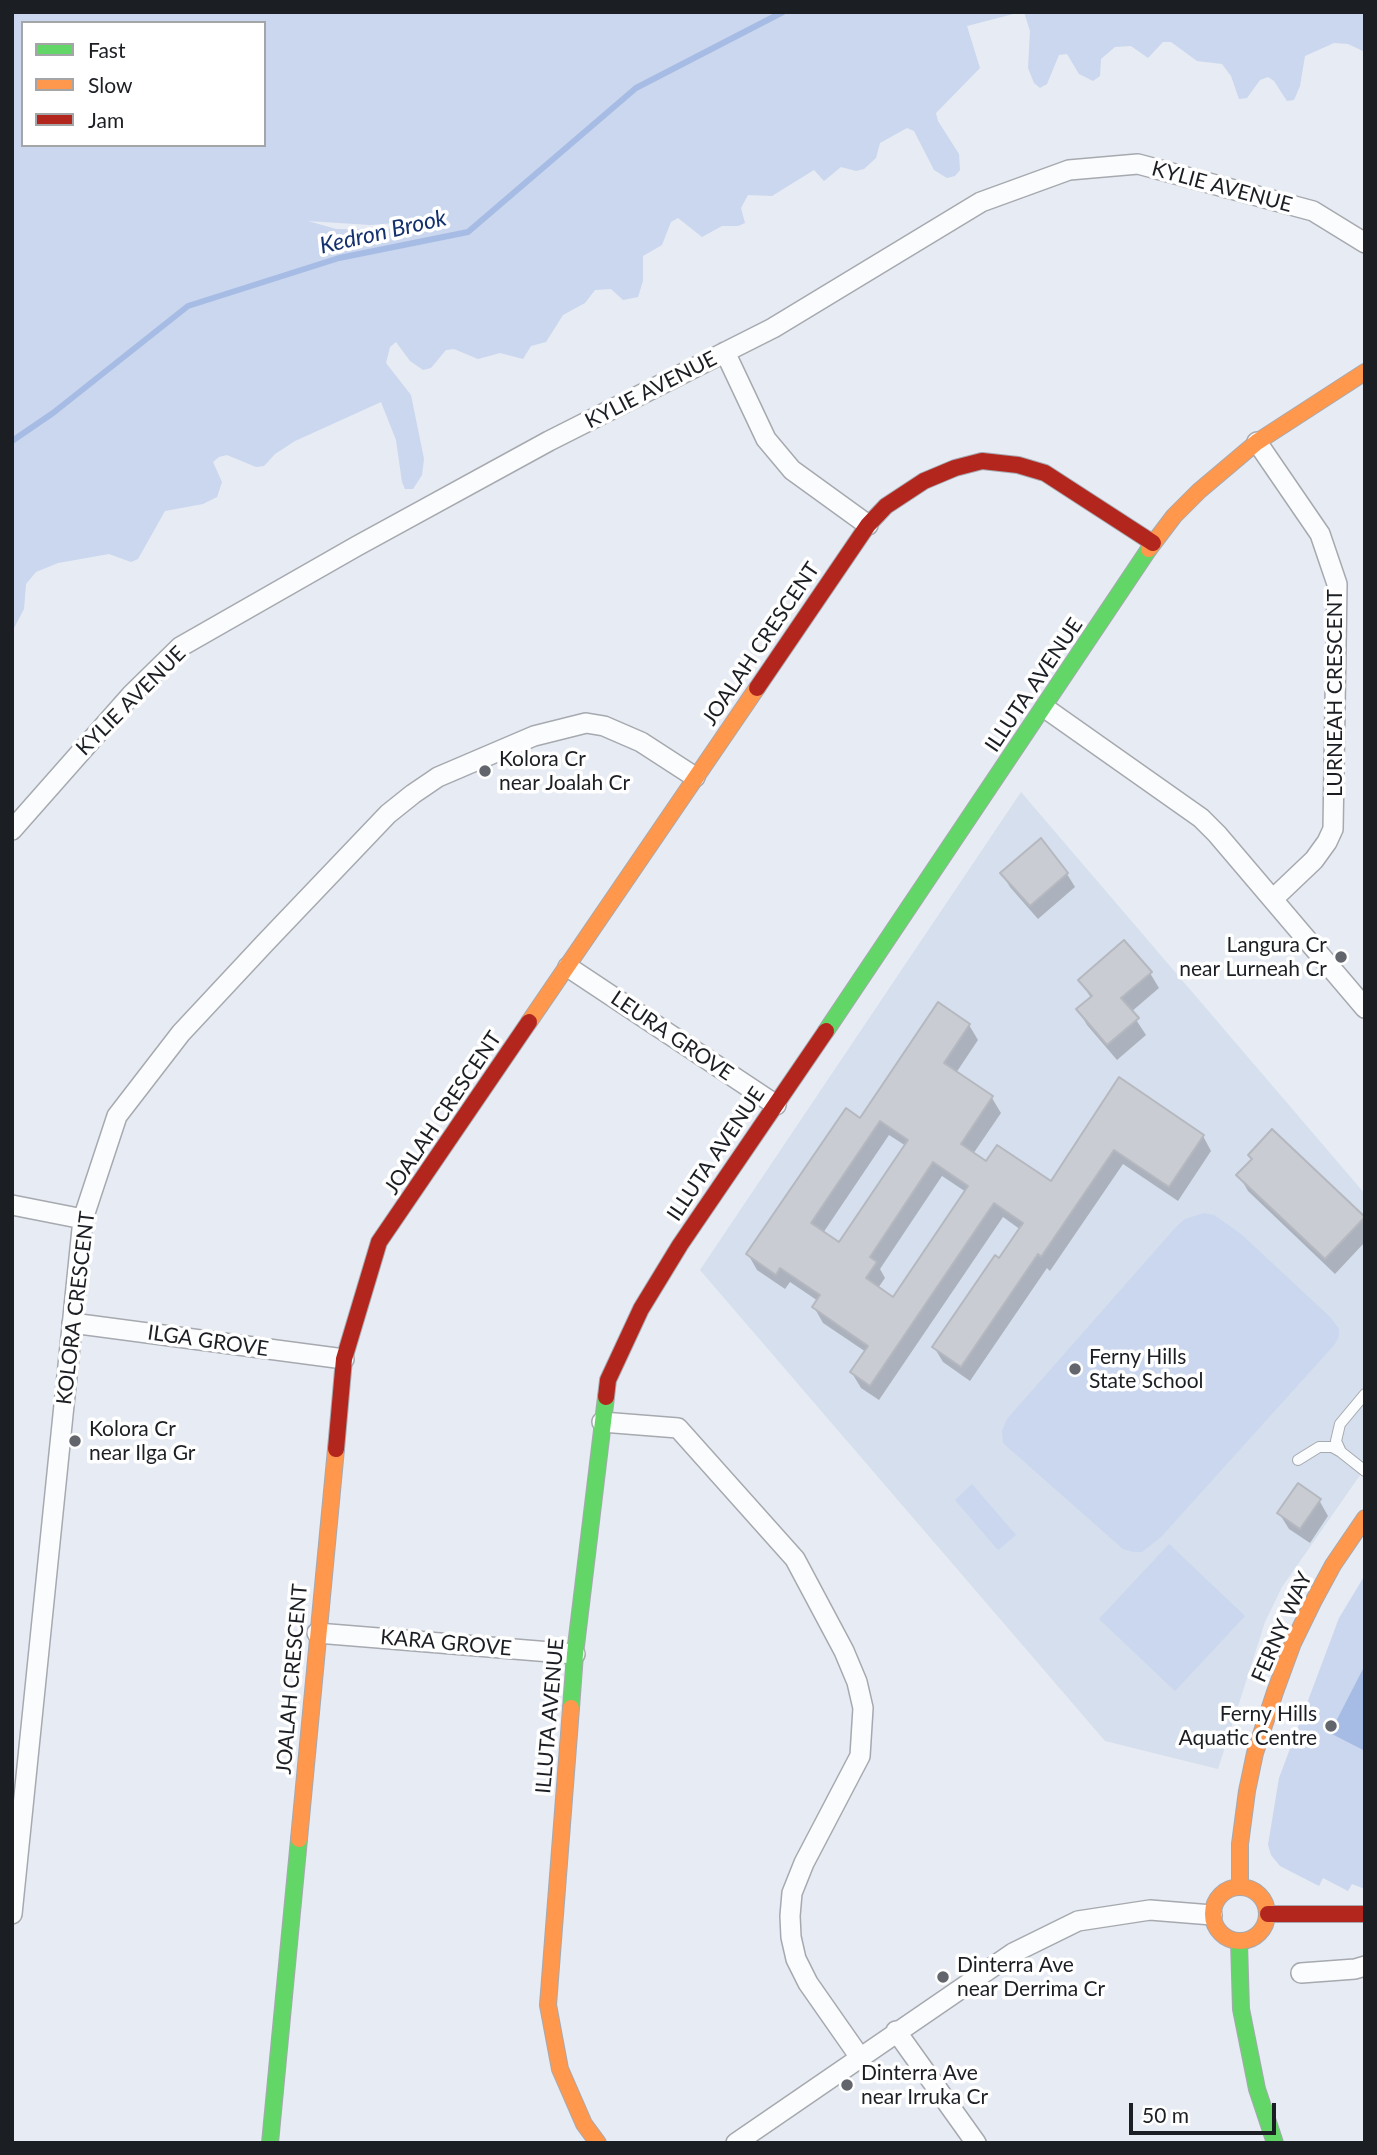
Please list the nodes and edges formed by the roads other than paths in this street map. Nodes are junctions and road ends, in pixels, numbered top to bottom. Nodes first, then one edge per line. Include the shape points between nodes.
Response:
1 (1365, 243) edge
2 (725, 352) junction
3 (1365, 372) edge
4 (1257, 442) junction
5 (868, 525) junction
6 (1153, 543) junction
7 (1045, 708) junction
8 (695, 777) junction
9 (12, 830) edge
10 (1273, 900) junction
11 (568, 967) junction
12 (1365, 1008) edge
13 (776, 1105) junction
14 (12, 1205) edge
15 (83, 1219) junction
16 (72, 1322) junction
17 (344, 1359) junction
18 (1365, 1394) edge
19 (602, 1422) junction
20 (1341, 1452) junction
21 (1298, 1460) dead end
22 (1365, 1471) edge
23 (1365, 1518) edge
24 (317, 1633) junction
25 (575, 1654) junction
26 (1240, 1886) junction
27 (12, 1914) edge
28 (1268, 1914) junction
29 (1365, 1914) edge
30 (1212, 1915) junction
31 (1239, 1942) junction
32 (1365, 1966) edge
33 (1301, 1973) dead end
34 (896, 2031) junction
35 (859, 2056) junction
36 (270, 2143) edge
37 (598, 2143) edge
38 (736, 2143) edge
39 (976, 2143) edge
40 (1275, 2143) edge

1 - 2 street, KYLIE AVENUE via 1313,211 1138,164 1069,170 981,202 773,328
2 - 5 street via 766,439 792,470
2 - 9 street, KYLIE AVENUE via 516,459 180,648 132,694
3 - 4 street, ILLUTA AVENUE
4 - 6 street, ILLUTA AVENUE via 1199,491
4 - 10 street, LURNEAH CRESCENT via 1320,534 1337,584 1333,829 1314,860
5 - 6 street, JOALAH CRESCENT via 907,490 982,461 1045,473
5 - 8 street, JOALAH CRESCENT
6 - 7 street, ILLUTA AVENUE
7 - 10 street via 1201,818
7 - 13 street, ILLUTA AVENUE
8 - 11 street, JOALAH CRESCENT
8 - 15 street, KOLORA CRESCENT via 641,741 586,723 490,753 412,794 200,1013 117,1116
10 - 12 street
11 - 13 street, LEURA GROVE
11 - 17 street, JOALAH CRESCENT via 379,1242
13 - 19 street, ILLUTA AVENUE via 641,1309 608,1380
14 - 15 street
15 - 16 street, KOLORA CRESCENT
16 - 17 street, ILGA GROVE
16 - 27 street, KOLORA CRESCENT
17 - 24 street, JOALAH CRESCENT
18 - 20 lane via 1340,1424 1336,1441
19 - 25 street, ILLUTA AVENUE
19 - 35 street via 678,1428 795,1559 857,1682 863,1708 860,1756 804,1863 792,1893 790,1916 796,1959
20 - 21 lane via 1319,1447
20 - 22 lane
23 - 26 street, FERNY WAY via 1313,1602 1275,1692 1247,1791
24 - 25 street, KARA GROVE
24 - 36 street, JOALAH CRESCENT
25 - 37 street, ILLUTA AVENUE via 548,2005 560,2069 584,2124
26 - 28 street via 1260,1894
26 - 30 street via 1220,1895
28 - 29 street
28 - 31 street via 1258,1936
30 - 31 street via 1219,1933
30 - 34 street via 1150,1910 1078,1921 1013,1952
31 - 40 street via 1241,2009 1257,2089
32 - 33 street
34 - 35 street
34 - 39 street
35 - 38 street

